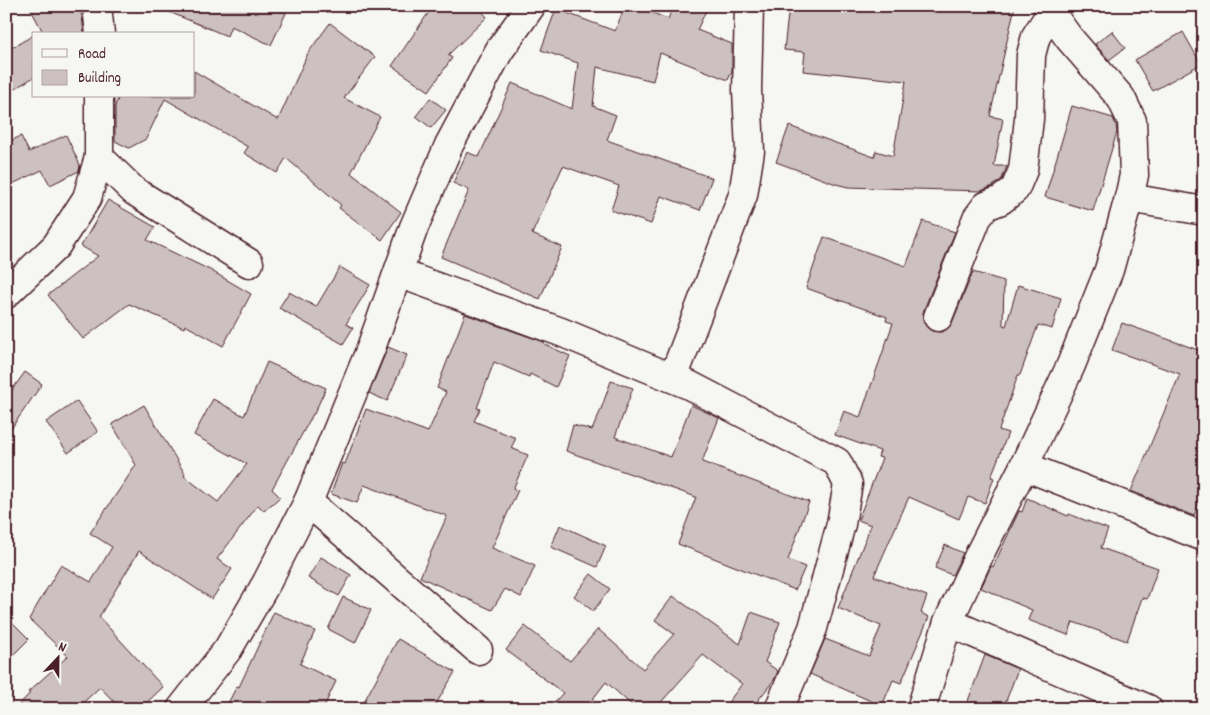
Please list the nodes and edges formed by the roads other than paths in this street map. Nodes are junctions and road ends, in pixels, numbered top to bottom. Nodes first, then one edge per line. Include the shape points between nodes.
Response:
1 (97, 6) edge
2 (531, 6) edge
3 (749, 6) edge
4 (1049, 10) edge
5 (100, 32) edge
6 (99, 98) edge
7 (99, 157) junction
8 (1129, 198) junction
9 (1204, 211) edge
10 (249, 263) dead end
11 (398, 273) junction
12 (6, 294) edge
13 (938, 317) dead end
14 (673, 378) junction
15 (1024, 466) junction
16 (308, 502) junction
17 (1204, 537) edge
18 (948, 622) junction
19 (478, 650) dead end
20 (181, 709) edge
21 (779, 709) edge
22 (920, 709) edge
23 (1148, 709) edge

1 - 5 street
2 - 11 street via 499,51 449,145
3 - 14 street via 747,90 750,152 743,195
4 - 8 street via 1121,98 1132,122 1134,175
4 - 13 street via 1031,55 1029,119 1016,189 986,206 977,218
6 - 7 street
7 - 10 street via 134,191
7 - 12 street via 87,198 56,246
8 - 9 street
8 - 15 street via 1106,279
11 - 14 street via 561,332
11 - 16 street
14 - 21 street via 836,462 848,484 841,524 813,628
15 - 17 street
15 - 18 street
16 - 19 street
16 - 20 street via 228,649
18 - 22 street
18 - 23 street

